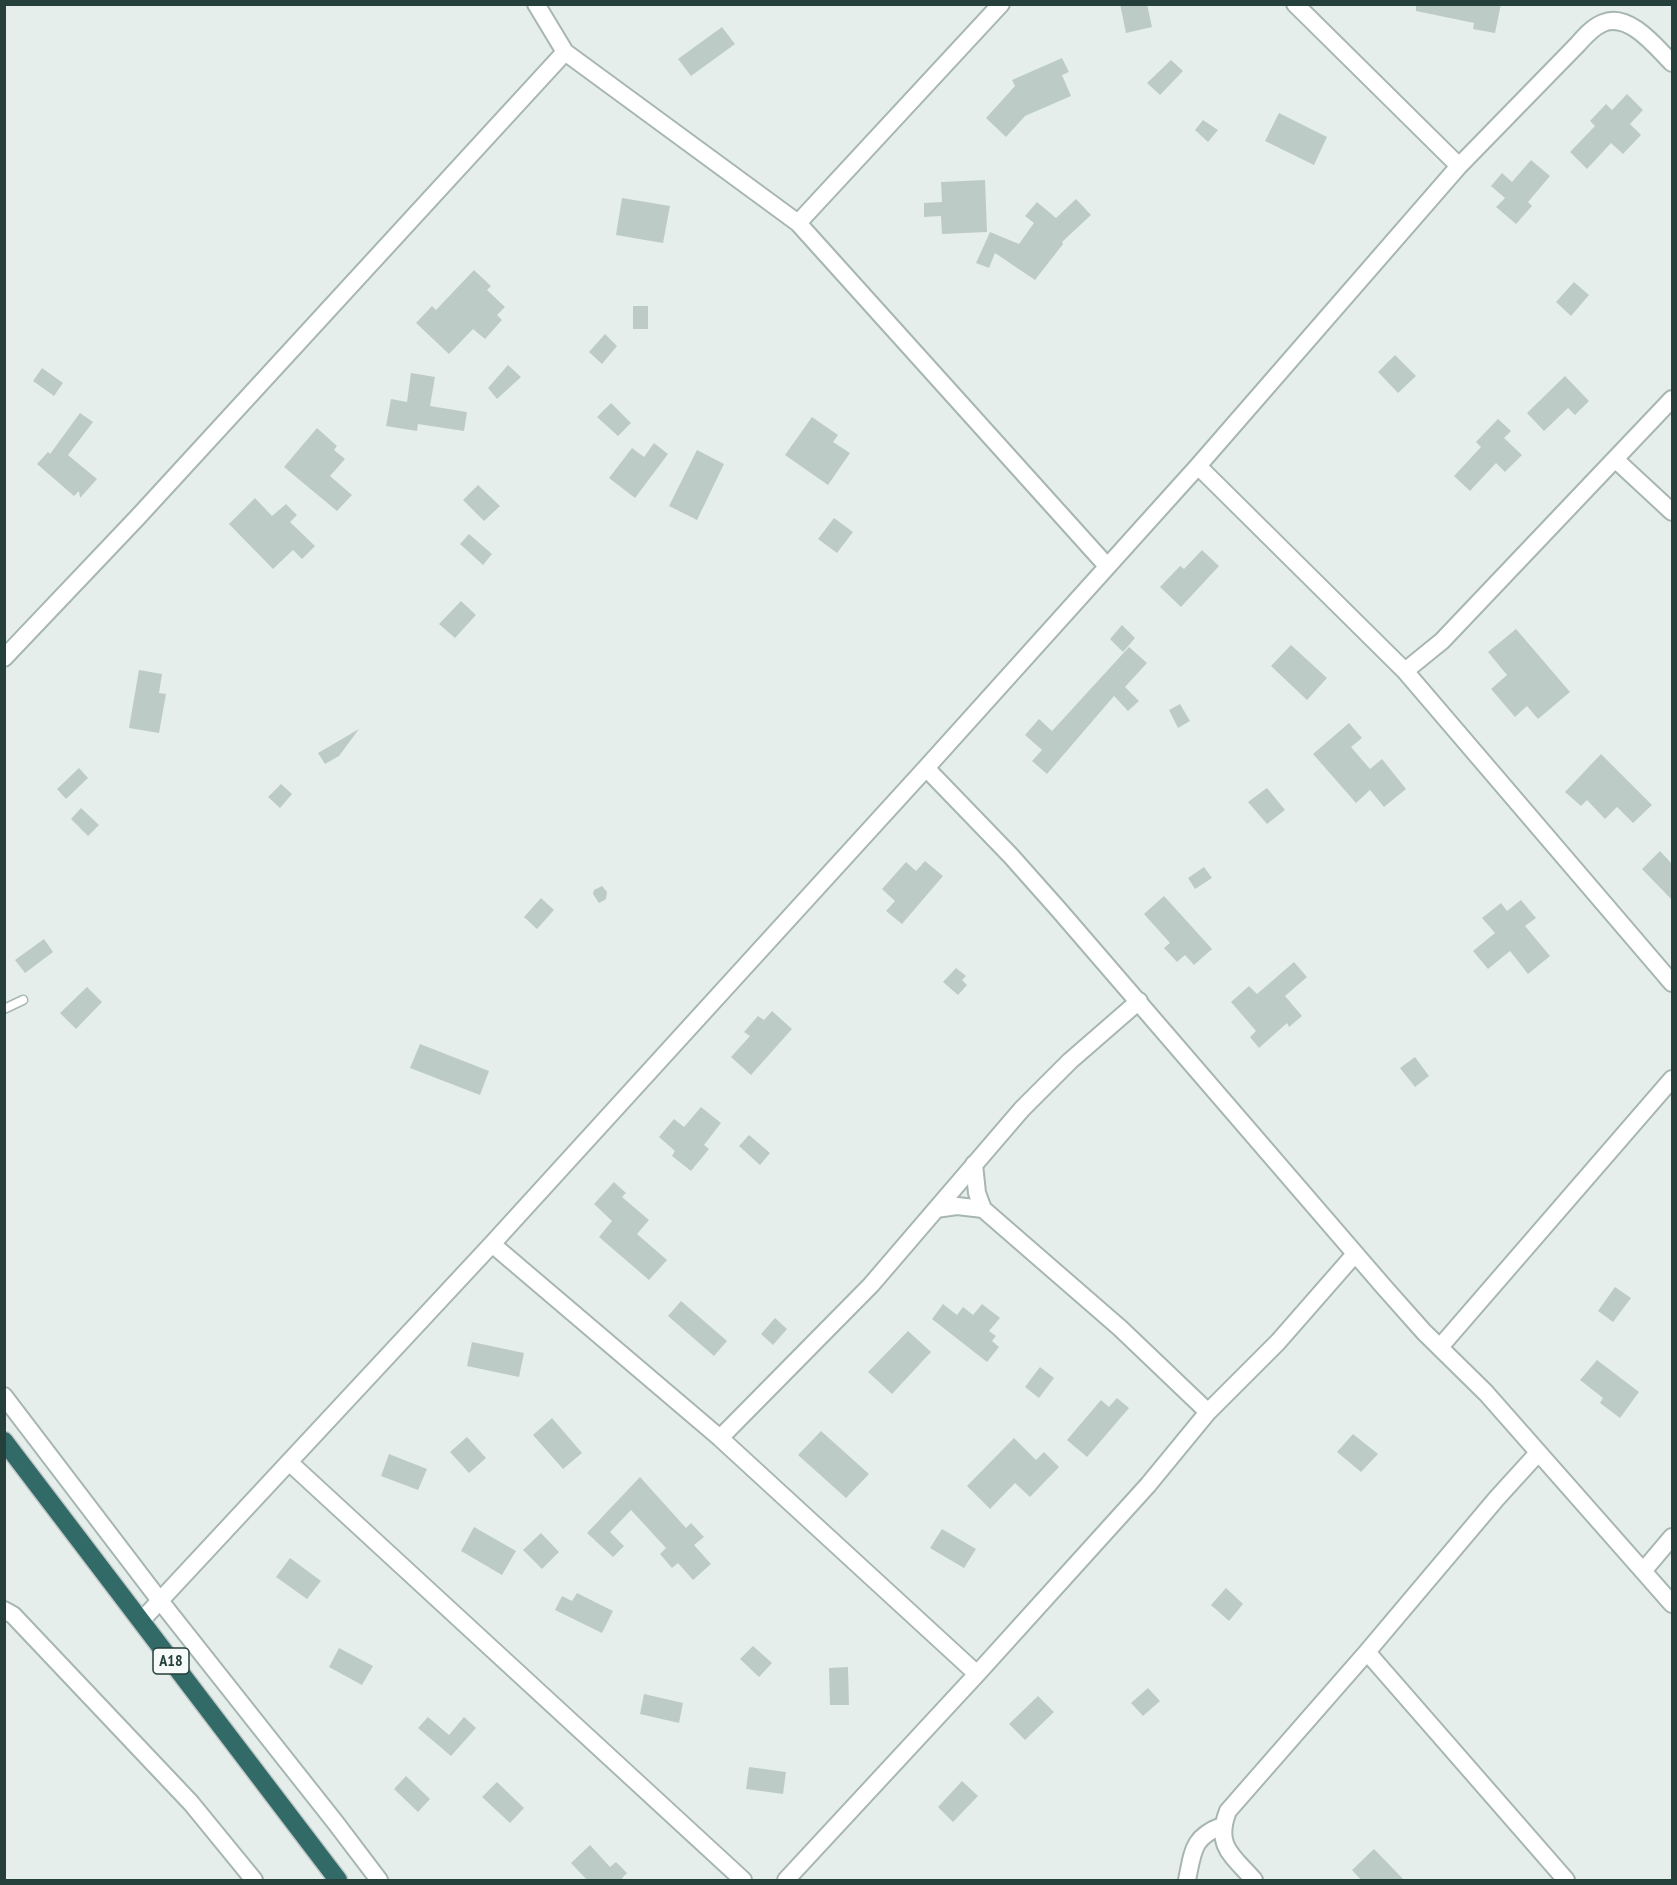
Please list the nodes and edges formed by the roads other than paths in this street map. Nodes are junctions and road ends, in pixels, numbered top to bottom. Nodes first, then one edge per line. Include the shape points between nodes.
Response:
1 (536, 4) edge
2 (1001, 4) edge
3 (1295, 4) edge
4 (565, 52) junction
5 (1672, 63) edge
6 (1459, 166) junction
7 (798, 223) junction
8 (1672, 399) edge
9 (1616, 460) junction
10 (1198, 466) junction
11 (1672, 512) edge
12 (1107, 566) junction
13 (4, 658) edge
14 (1405, 671) junction
15 (926, 768) junction
16 (1672, 983) edge
17 (23, 1000) dead end
18 (1139, 1000) junction
19 (4, 1009) edge
20 (1672, 1079) edge
21 (974, 1164) junction
22 (936, 1209) junction
23 (983, 1209) junction
24 (492, 1244) junction
25 (1355, 1254) junction
26 (1440, 1347) junction
27 (4, 1395) edge
28 (1208, 1412) junction
29 (720, 1438) junction
30 (4, 1441) edge
31 (1538, 1453) junction
32 (289, 1462) junction
33 (1672, 1537) edge
34 (1644, 1570) junction
35 (160, 1602) junction
36 (1672, 1604) edge
37 (4, 1610) edge
38 (141, 1622) junction
39 (1367, 1652) junction
40 (977, 1674) junction
41 (1222, 1826) junction
42 (254, 1881) edge
43 (338, 1881) edge
44 (379, 1881) edge
45 (743, 1881) edge
46 (786, 1881) edge
47 (1187, 1881) edge
48 (1254, 1881) edge
49 (1566, 1881) edge

1 - 4 street
2 - 7 street
3 - 6 street
4 - 7 street
4 - 13 street
5 - 6 street via 1634,25 1606,21 1586,36
6 - 10 street
7 - 12 street
8 - 9 street
9 - 11 street
9 - 14 street via 1442,641
10 - 12 street
10 - 14 street
12 - 15 street
14 - 16 street
15 - 18 street via 1011,856
15 - 24 street
17 - 19 lane
18 - 21 street via 1070,1061
18 - 25 street
20 - 26 street
21 - 22 street
21 - 23 street
22 - 23 street
22 - 29 street via 871,1285
23 - 28 street via 1120,1328
24 - 29 street
24 - 32 street
25 - 26 street
25 - 28 street via 1278,1342
26 - 31 street
27 - 35 street
28 - 40 street via 1148,1485
29 - 40 street
30 - 38 highway, A18
31 - 34 street
31 - 39 street
32 - 35 street
32 - 45 street
33 - 34 street
34 - 36 street
35 - 38 street
35 - 44 street
37 - 42 street via 191,1803
38 - 43 highway, A18
39 - 41 street via 1228,1811
39 - 49 street
40 - 46 street
41 - 47 street via 1199,1839
41 - 48 street via 1228,1851

